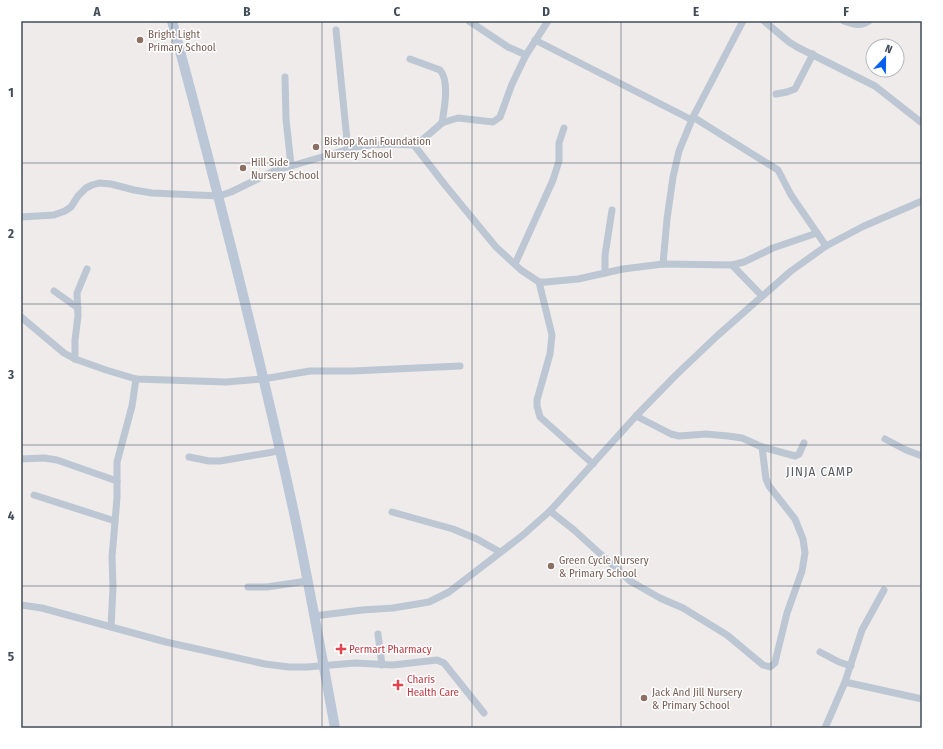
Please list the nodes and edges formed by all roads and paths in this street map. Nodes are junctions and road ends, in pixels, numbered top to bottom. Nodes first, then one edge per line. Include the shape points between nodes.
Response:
1 (172, 21) edge
2 (469, 21) edge
3 (548, 21) edge
4 (743, 21) edge
5 (764, 21) edge
6 (844, 21) edge
7 (869, 21) edge
8 (336, 30) dead end
9 (535, 40) junction
10 (813, 54) junction
11 (526, 55) junction
12 (410, 59) dead end
13 (285, 77) dead end
14 (776, 94) dead end
15 (692, 118) junction
16 (442, 123) junction
17 (922, 123) edge
18 (564, 128) dead end
19 (414, 145) junction
20 (348, 150) junction
21 (291, 165) junction
22 (219, 196) junction
23 (922, 201) edge
24 (612, 210) dead end
25 (23, 216) edge
26 (817, 233) junction
27 (826, 246) junction
28 (515, 264) junction
29 (663, 264) junction
30 (732, 265) junction
31 (87, 269) dead end
32 (605, 273) junction
33 (540, 282) junction
34 (54, 291) dead end
35 (762, 296) junction
36 (78, 308) junction
37 (21, 317) edge
38 (75, 359) junction
39 (460, 366) dead end
40 (136, 378) junction
41 (263, 379) junction
42 (636, 416) junction
43 (886, 439) dead end
44 (804, 444) dead end
45 (762, 446) junction
46 (279, 450) junction
47 (922, 456) edge
48 (189, 457) dead end
49 (21, 459) edge
50 (594, 464) junction
51 (117, 481) junction
52 (34, 495) dead end
53 (550, 511) junction
54 (392, 512) dead end
55 (115, 520) junction
56 (500, 552) junction
57 (307, 581) junction
58 (248, 587) dead end
59 (884, 590) dead end
60 (21, 605) edge
61 (314, 616) junction
62 (112, 627) junction
63 (378, 634) dead end
64 (820, 652) dead end
65 (382, 665) junction
66 (324, 666) junction
67 (851, 666) junction
68 (845, 682) junction
69 (922, 699) edge
70 (484, 713) dead end
71 (335, 728) edge
72 (826, 728) edge

1 - 22 street
2 - 11 street via 508,47
3 - 9 street
4 - 15 street
5 - 10 street via 790,42
6 - 7 street via 859,25
8 - 20 street
9 - 11 street
9 - 15 street
10 - 14 street via 795,89
10 - 17 street via 875,86
11 - 16 street via 497,120 494,122 458,118
12 - 16 street via 440,70 443,74 445,94
13 - 21 street
15 - 26 street via 778,170 791,195
15 - 29 street via 676,161
16 - 19 street
18 - 28 street via 554,180
19 - 20 street via 371,145
19 - 28 street via 488,237
20 - 21 street
21 - 22 street
22 - 25 street via 152,193 100,183 86,188 65,211 54,215
22 - 41 street
23 - 27 street
24 - 32 street
26 - 27 street
26 - 30 street
27 - 35 street
28 - 33 street
29 - 30 street
29 - 32 street
30 - 35 street
31 - 36 street via 77,293
32 - 33 street via 570,280
33 - 50 street via 552,335 550,354 537,400 540,417
34 - 36 street
35 - 42 street via 717,336
36 - 38 street
37 - 38 street via 64,353
38 - 40 street
39 - 41 street via 310,371
40 - 41 street via 226,382
40 - 51 street via 132,406 118,458
41 - 46 street
42 - 45 street via 679,436 728,436 742,438
42 - 50 street
43 - 47 street
44 - 45 street via 800,454 795,456
45 - 53 street via 766,479 795,520 803,539 805,553 775,663 770,667 763,665 727,635 683,608 630,581
46 - 48 street via 220,461
46 - 57 street
49 - 51 street via 57,460
50 - 53 street
51 - 55 street
52 - 55 street
53 - 56 street
54 - 56 street via 453,529
55 - 62 street
56 - 61 street via 448,592 429,602
57 - 58 street
57 - 61 street
59 - 67 street via 862,630
60 - 62 street via 42,608
61 - 66 street
62 - 66 street via 265,664 289,667
63 - 65 street
64 - 67 street
65 - 66 street via 354,663
65 - 70 street via 438,660 444,663
66 - 71 street
67 - 68 street
68 - 69 street
68 - 72 street

